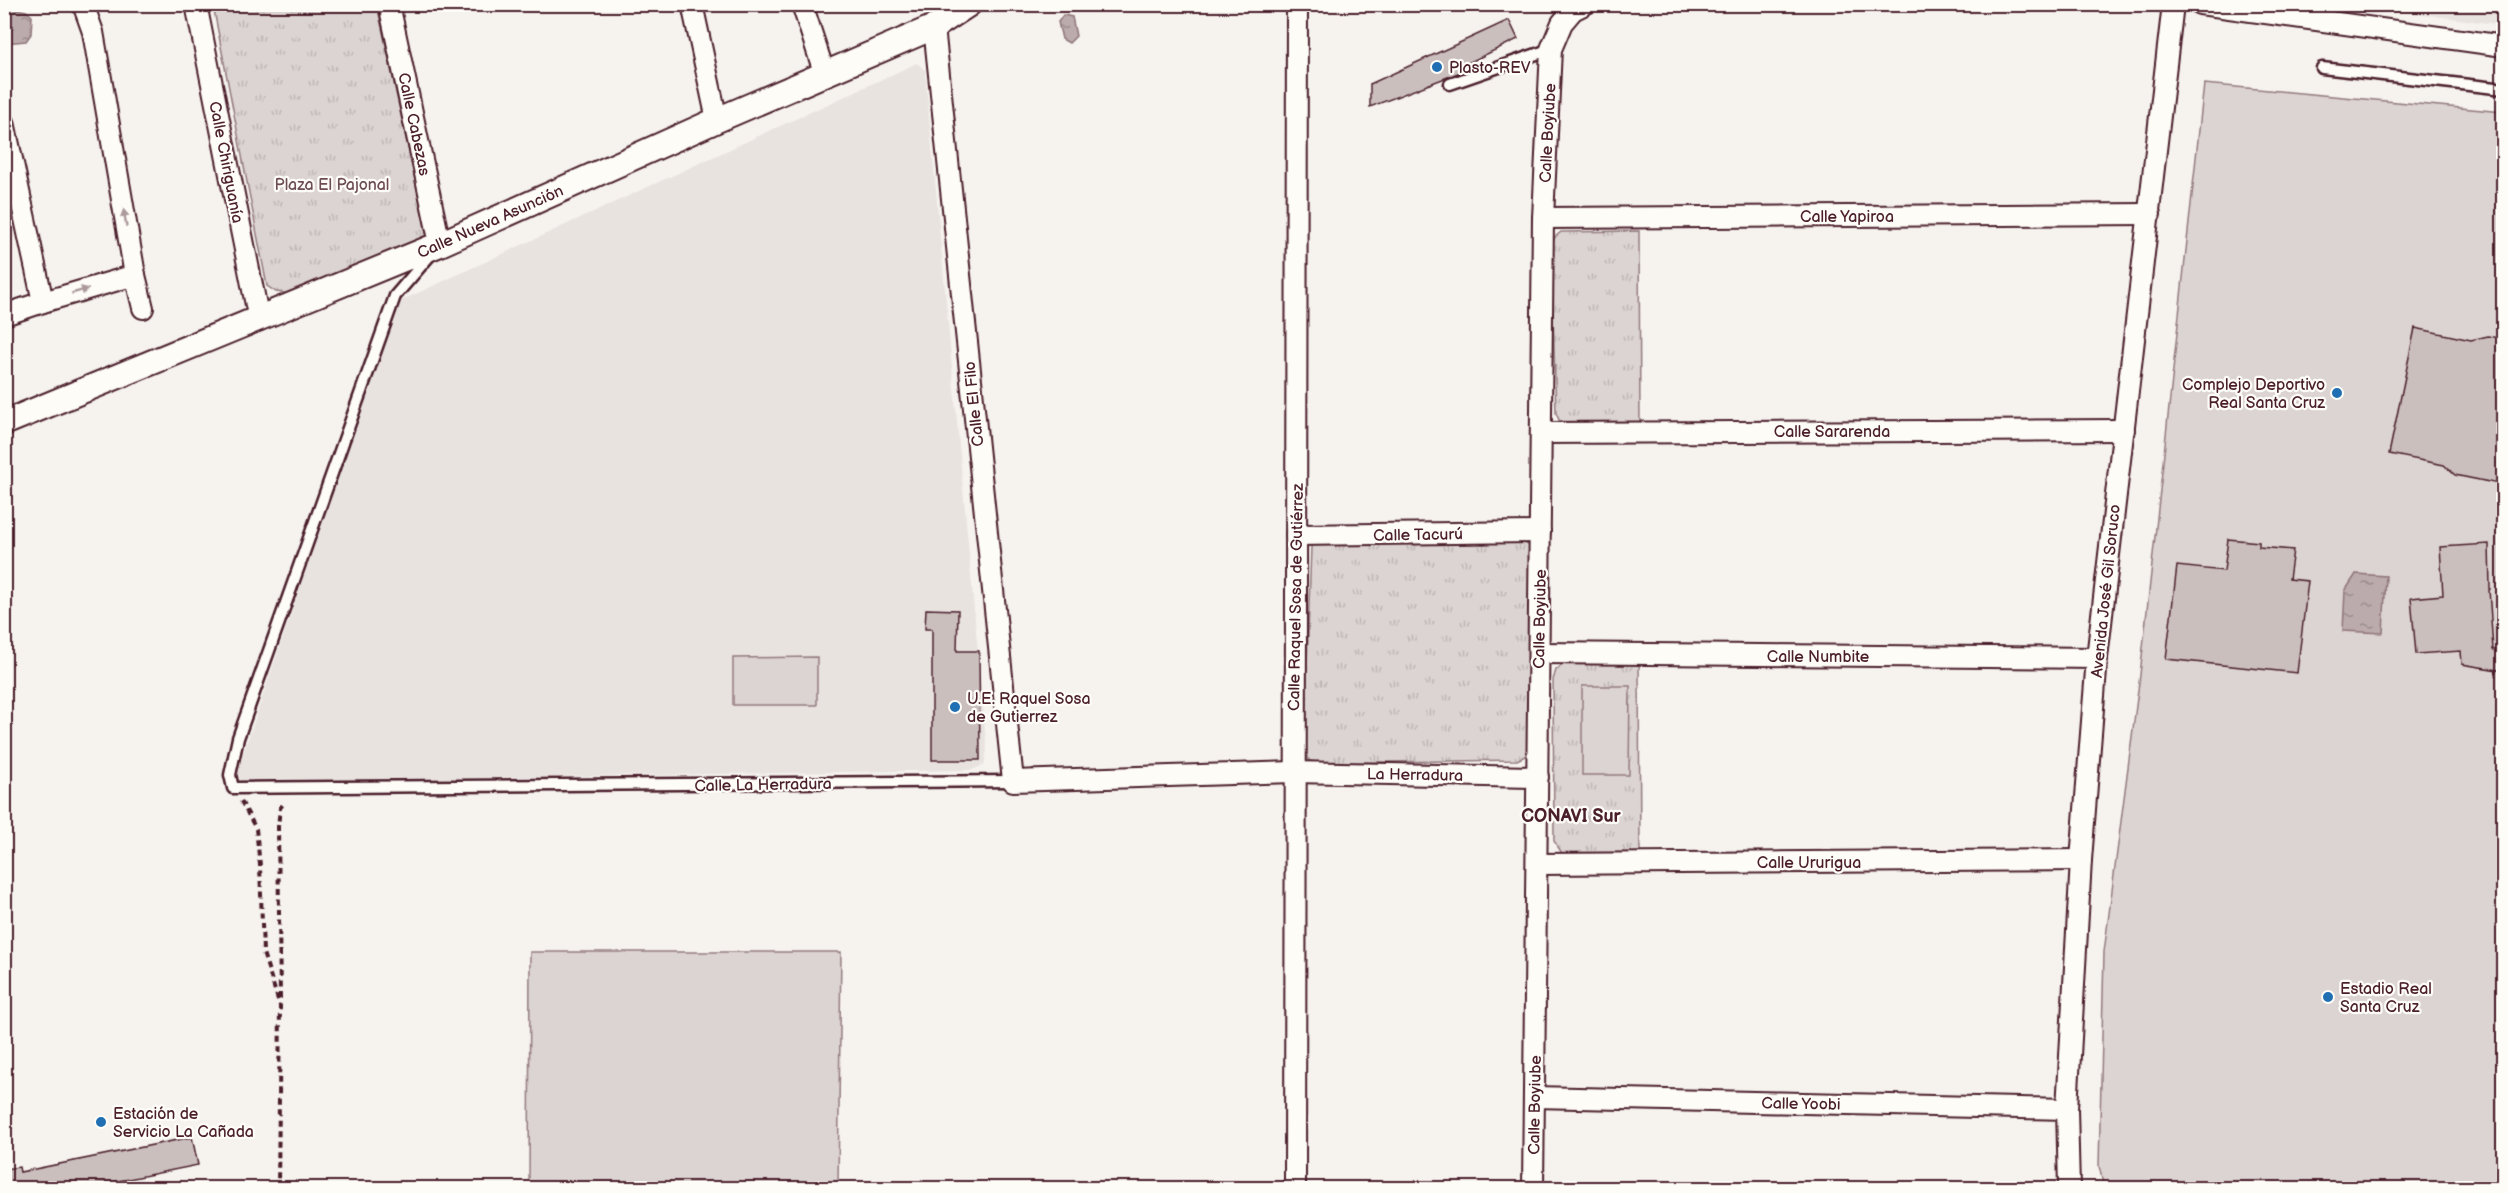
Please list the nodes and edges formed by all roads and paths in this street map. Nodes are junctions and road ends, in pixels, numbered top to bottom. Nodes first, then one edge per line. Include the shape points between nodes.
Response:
1 (83, 4) edge
2 (196, 4) edge
3 (389, 4) edge
4 (692, 4) edge
5 (802, 4) edge
6 (969, 4) edge
7 (1297, 4) edge
8 (1584, 4) edge
9 (2173, 4) edge
10 (2200, 4) edge
11 (934, 27) junction
12 (2504, 46) edge
13 (1551, 49) junction
14 (2322, 68) dead end
15 (825, 75) junction
16 (1450, 84) dead end
17 (2504, 89) edge
18 (717, 120) junction
19 (4, 122) edge
20 (2150, 214) junction
21 (1543, 218) junction
22 (440, 244) junction
23 (135, 275) junction
24 (43, 302) junction
25 (143, 308) dead end
26 (4, 315) edge
27 (258, 320) junction
28 (4, 423) edge
29 (2124, 430) junction
30 (1541, 433) junction
31 (1540, 532) junction
32 (1296, 535) junction
33 (1539, 654) junction
34 (2097, 658) junction
35 (1293, 772) junction
36 (1538, 777) junction
37 (1013, 781) junction
38 (296, 787) junction
39 (233, 788) junction
40 (2081, 860) junction
41 (1536, 864) junction
42 (280, 1006) junction
43 (1534, 1097) junction
44 (2067, 1109) junction
45 (2070, 1186) edge
46 (278, 1188) edge
47 (1295, 1188) edge
48 (1533, 1188) edge

23 -> 1 street via 93,32
2 - 27 street, Calle Chiriguanía
3 - 22 street, Calle Cabezas
4 - 18 street
5 - 15 street
6 - 11 street, Calle Nueva Asunción
7 - 32 street, Calle Raquel Sosa de Gutiérrez
8 - 13 street via 1562,23
9 - 20 street, Avenida José Gil Soruco
10 - 12 street
11 - 15 street, Calle Nueva Asunción
11 - 37 street, Calle El Filo
13 - 16 lane
13 - 21 street, Calle Boyiube
14 - 17 lane
15 - 18 street, Calle Nueva Asunción
18 - 22 street, Calle Nueva Asunción
19 - 24 street
20 - 21 street, Calle Yapiroa
20 - 29 street, Avenida José Gil Soruco
21 - 30 street, Calle Boyiube
22 - 27 street, Calle Nueva Asunción
22 - 39 lane via 395,296 238,738 230,775
24 -> 23 street
23 - 25 street
24 - 26 street
27 - 28 street, Calle Nueva Asunción
29 - 30 street, Calle Sararenda
29 - 34 street, Avenida José Gil Soruco
30 - 31 street, Calle Boyiube
31 - 32 street, Calle Tacurú
31 - 33 street, Calle Boyiube
32 - 35 street, Calle Raquel Sosa de Gutiérrez
33 - 34 street, Calle Numbite
33 - 36 street, Calle Boyiube
34 - 40 street, Avenida José Gil Soruco
35 - 36 street, La Herradura
35 - 37 street, Calle La Herradura
35 - 47 street, Calle Raquel Sosa de Gutiérrez
36 - 41 street, Calle Boyiube
37 - 38 lane, Calle La Herradura
38 - 39 lane, Calle La Herradura
38 - 42 path via 280,808 278,827
39 - 42 path via 256,829 263,953
40 - 41 street, Calle Ururigua
40 - 44 street, Avenida José Gil Soruco
41 - 43 street, Calle Boyiube
42 - 46 path
43 - 44 street, Calle Yoobi
43 - 48 street, Calle Boyiube
44 - 45 street, Avenida José Gil Soruco

